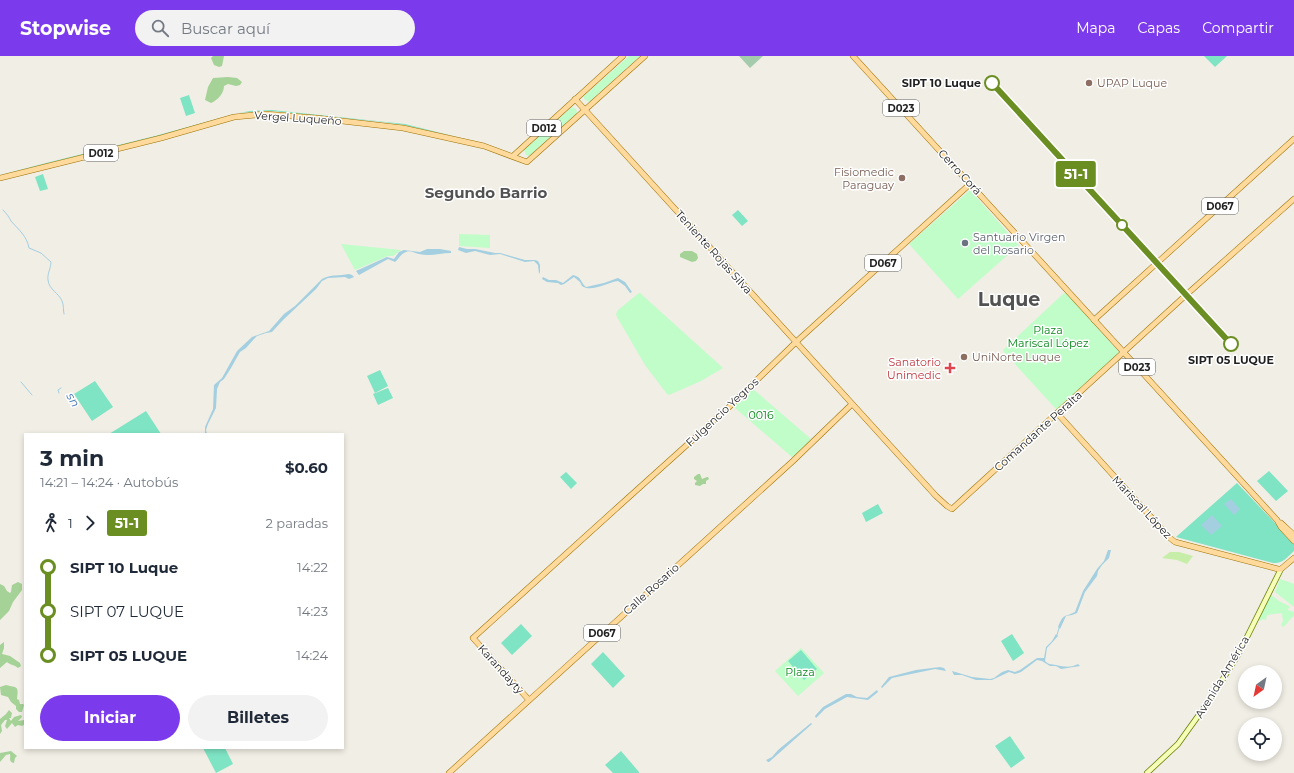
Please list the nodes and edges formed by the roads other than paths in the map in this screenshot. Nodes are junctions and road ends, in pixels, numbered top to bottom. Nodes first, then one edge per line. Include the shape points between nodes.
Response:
1 (623, 56) edge
2 (645, 56) edge
3 (853, 56) edge
4 (575, 99) junction
5 (585, 110) junction
6 (1294, 139) edge
7 (513, 156) junction
8 (0, 178) edge
9 (970, 184) junction
10 (1294, 199) edge
11 (1094, 320) junction
12 (796, 342) junction
13 (1124, 352) junction
14 (852, 404) junction
15 (1057, 413) junction
16 (952, 509) joint
17 (1277, 520) junction
18 (1294, 535) edge
19 (1294, 541) edge
20 (1294, 558) edge
21 (1281, 569) junction
22 (473, 638) joint
23 (529, 700) junction
24 (449, 773) edge
25 (1147, 773) edge

1 - 4 main road, D012
2 - 5 main road, D012
3 - 9 main road, Cerro Corá / D023
4 - 5 main road, Teniente Rojas Silva
4 - 7 main road, D012
5 - 7 main road, Vergel Luqueño / D012 via 528,162
5 - 12 main road, Teniente Rojas Silva
6 - 11 main road, D067
7 - 8 main road, Vergel Luqueño / D012 via 484,146 403,128 264,114 234,117 148,142
9 - 11 main road, Cerro Corá / D023
9 - 12 main road, Fulgencio Yegros / D067
10 - 13 main road, Comandante Peralta
11 - 13 main road, D023
12 - 14 main road, Teniente Rojas Silva
12 - 22 main road, Fulgencio Yegros / D067 via 729,407
13 - 15 main road, Comandante Peralta
13 - 17 main road, D023
14 - 16 main road, Teniente Rojas Silva via 936,496
14 - 23 main road, Calle Rosario / D067
15 - 16 main road, Comandante Peralta
15 - 21 main road, Mariscal López via 1172,540
17 - 18 main road, D023
17 - 19 main road, D023
20 - 21 main road
21 - 25 main road, Avenida América via 1238,655 1211,698 1178,744
22 - 23 main road, Karandayty / D067
23 - 24 main road, Calle Rosario / D067

